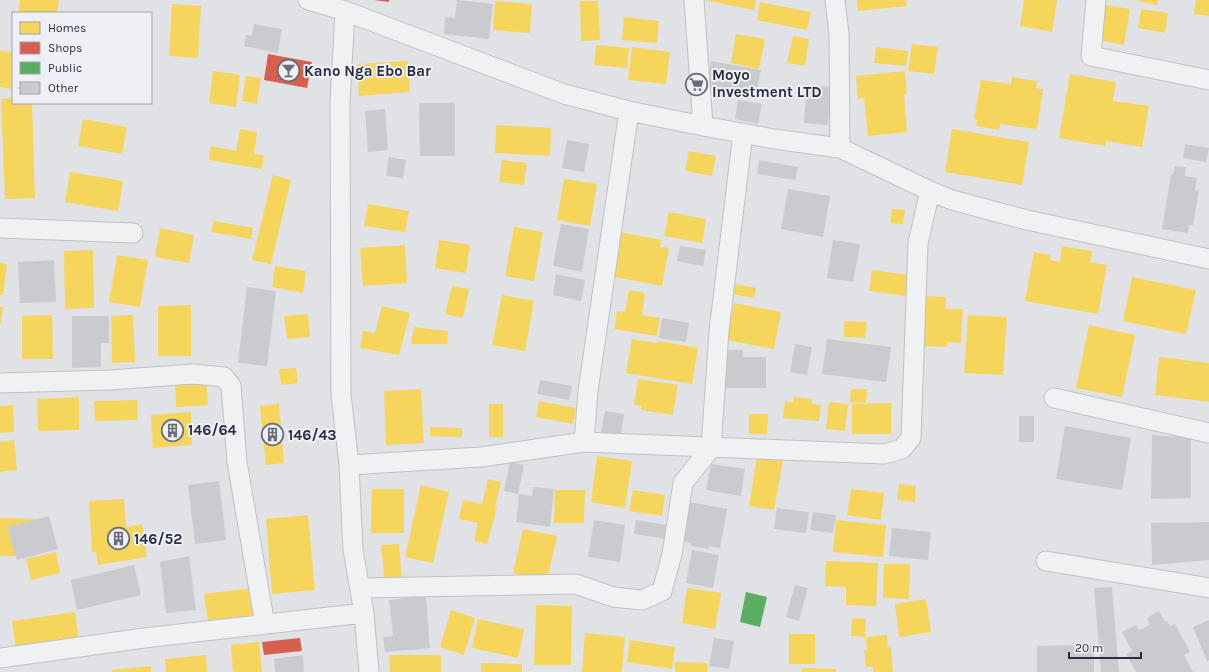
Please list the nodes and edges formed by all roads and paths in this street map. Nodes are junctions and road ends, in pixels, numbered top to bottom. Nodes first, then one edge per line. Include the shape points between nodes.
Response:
1 (308, 0) edge
2 (694, 0) edge
3 (835, 0) edge
4 (1096, 0) edge
5 (345, 10) junction
6 (1209, 80) edge
7 (629, 111) junction
8 (703, 126) junction
9 (743, 133) junction
10 (840, 148) junction
11 (930, 192) junction
12 (0, 228) edge
13 (133, 233) dead end
14 (1209, 259) edge
15 (0, 383) edge
16 (1054, 398) dead end
17 (1209, 433) edge
18 (584, 442) junction
19 (710, 448) junction
20 (349, 465) junction
21 (1046, 561) dead end
22 (360, 588) junction
23 (1209, 588) edge
24 (364, 613) junction
25 (264, 625) junction
26 (0, 658) edge
27 (369, 672) edge

1 - 5 street
2 - 8 street
3 - 10 street via 839,34
4 - 6 street via 1091,56
5 - 7 street via 564,94
5 - 20 street via 340,102 341,394
7 - 8 street
7 - 18 street via 588,391
8 - 9 street
9 - 10 street via 774,140
9 - 19 street via 718,331
10 - 11 street
11 - 14 street via 1027,220
11 - 19 street via 918,243 911,438 902,450 884,454
12 - 13 street
15 - 25 street via 110,380 193,374 224,377 231,386 237,462
16 - 17 street
18 - 19 street
18 - 20 street via 481,456
19 - 22 street via 683,483 672,554 662,591 642,600 612,597 576,584
20 - 22 street via 354,550
21 - 23 street
22 - 24 street
24 - 25 street
24 - 27 street
25 - 26 street

